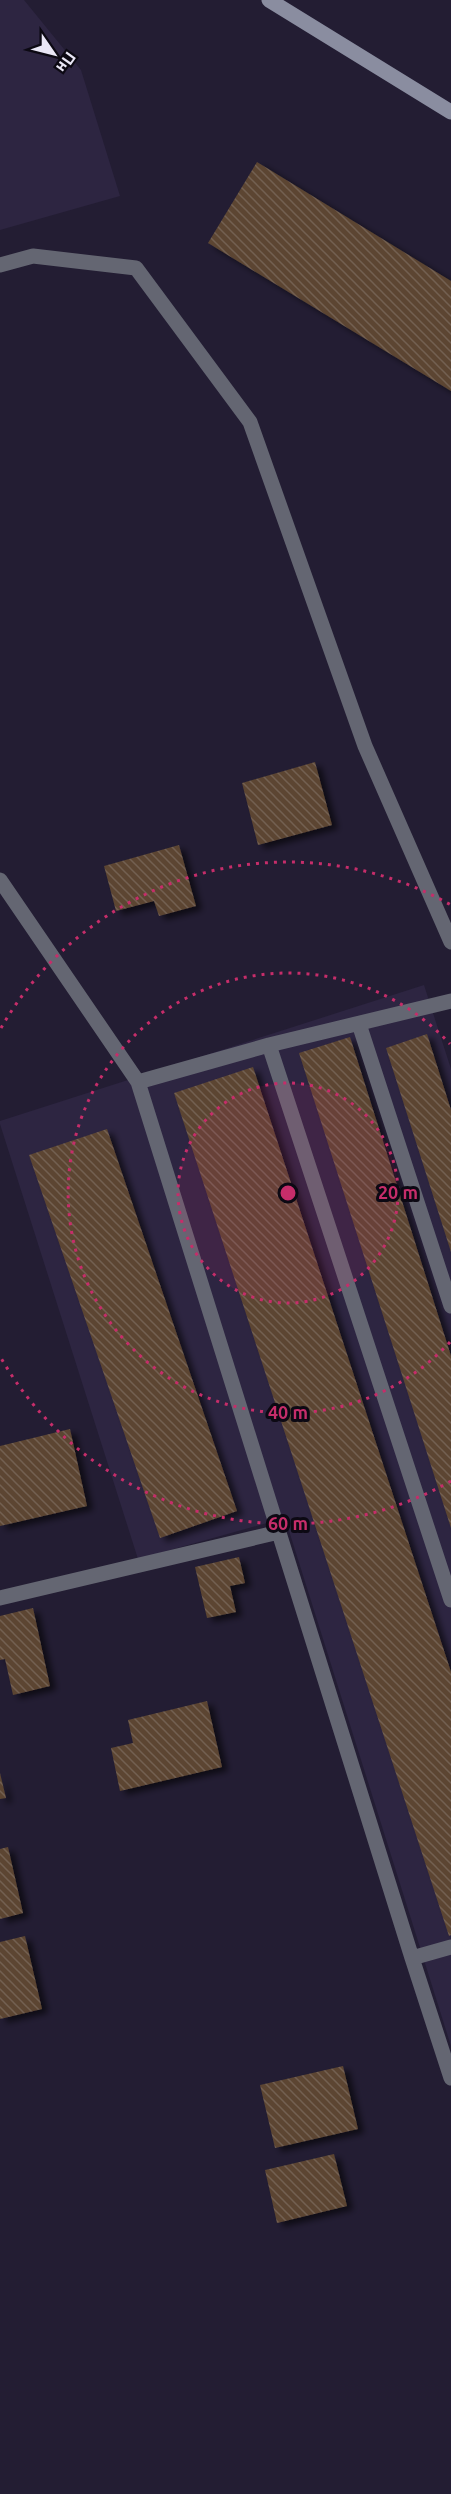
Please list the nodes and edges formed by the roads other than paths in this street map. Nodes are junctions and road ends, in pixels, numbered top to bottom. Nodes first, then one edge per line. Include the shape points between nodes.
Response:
1 (269, 0) edge
2 (451, 112) edge
3 (0, 265) edge
4 (0, 880) edge
5 (451, 942) edge
6 (451, 1001) edge
7 (359, 1024) junction
8 (269, 1045) junction
9 (138, 1082) junction
10 (451, 1306) edge
11 (279, 1532) junction
12 (0, 1598) edge
13 (451, 1600) edge
14 (451, 1947) edge
15 (412, 1958) junction
16 (451, 2078) edge

1 - 2 street
3 - 5 lane via 33,256 136,268 250,422 366,746
4 - 9 lane
6 - 7 lane
7 - 8 lane
7 - 10 lane
8 - 9 lane
8 - 13 lane
9 - 11 lane
11 - 12 lane
11 - 15 lane
14 - 15 lane
15 - 16 lane

